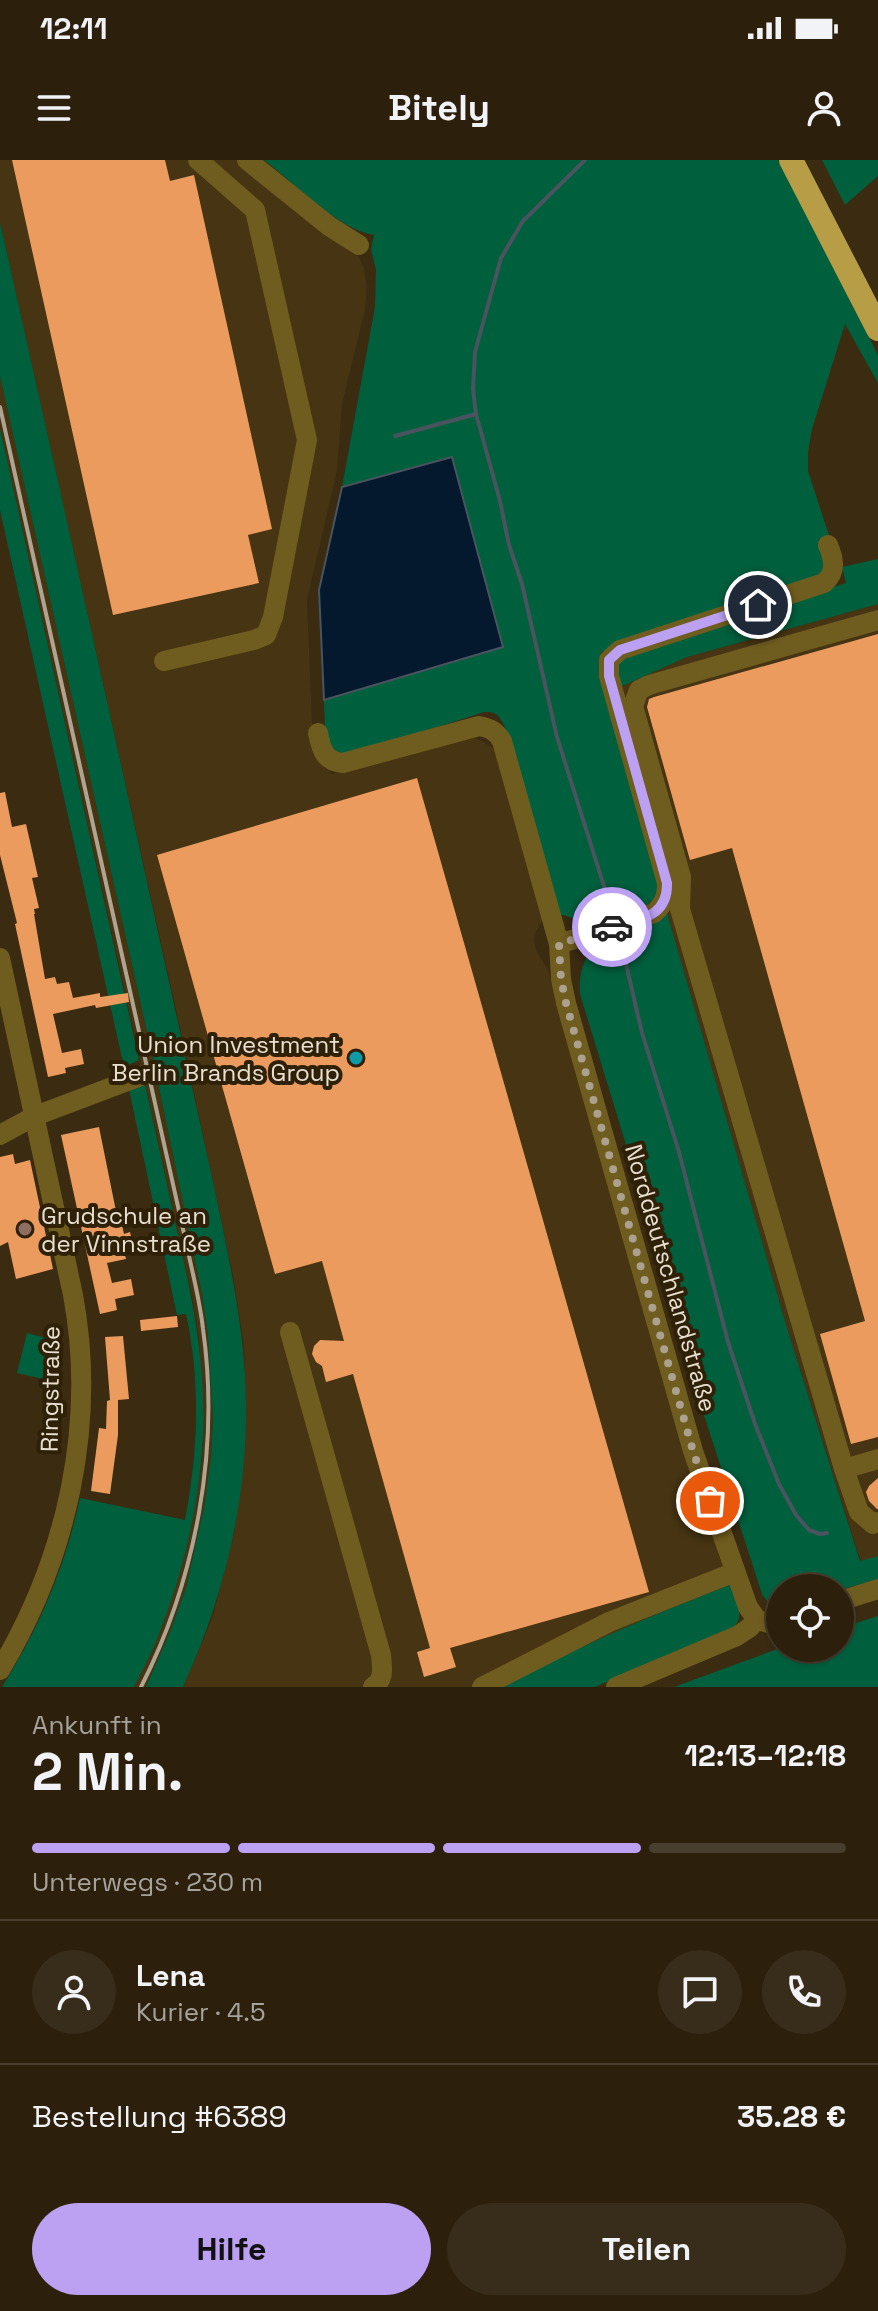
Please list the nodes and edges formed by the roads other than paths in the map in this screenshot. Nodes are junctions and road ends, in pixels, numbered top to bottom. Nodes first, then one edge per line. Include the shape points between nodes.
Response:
1 (198, 160) edge
2 (247, 160) edge
3 (791, 160) edge
4 (359, 245) dead end
5 (878, 329) edge
6 (828, 545) dead end
7 (878, 620) edge
8 (164, 661) dead end
9 (318, 733) dead end
10 (559, 944) junction
11 (0, 958) edge
12 (149, 1073) dead end
13 (35, 1116) junction
14 (0, 1135) edge
15 (290, 1332) dead end
16 (878, 1459) edge
17 (844, 1469) junction
18 (878, 1522) edge
19 (735, 1572) junction
20 (878, 1589) edge
21 (854, 1597) edge
22 (757, 1620) junction
23 (766, 1622) edge
24 (0, 1670) edge
25 (373, 1687) edge
26 (482, 1687) edge
27 (616, 1687) edge

1 - 8 street via 255,210 307,447 266,635
2 - 4 street
3 - 5 highway
6 - 10 street via 834,567 824,583 620,650 609,660 667,892 654,913
7 - 17 street via 649,685 639,690 633,706 681,877 680,909
9 - 10 street, Norddeutschlandstraße via 327,758 343,763 470,727 489,727 497,733
10 - 19 street, Norddeutschlandstraße via 574,1033 693,1451
11 - 13 street, Ringstraße
12 - 13 street
13 - 14 street
13 - 24 street, Ringstraße via 77,1313 79,1434 52,1562 24,1630
15 - 25 street via 381,1655 382,1676
16 - 17 street
17 - 18 street via 859,1512 873,1524
19 - 22 street, Norddeutschlandstraße
19 - 26 street via 609,1622
20 - 21 street
22 - 23 street
22 - 27 street via 737,1636

